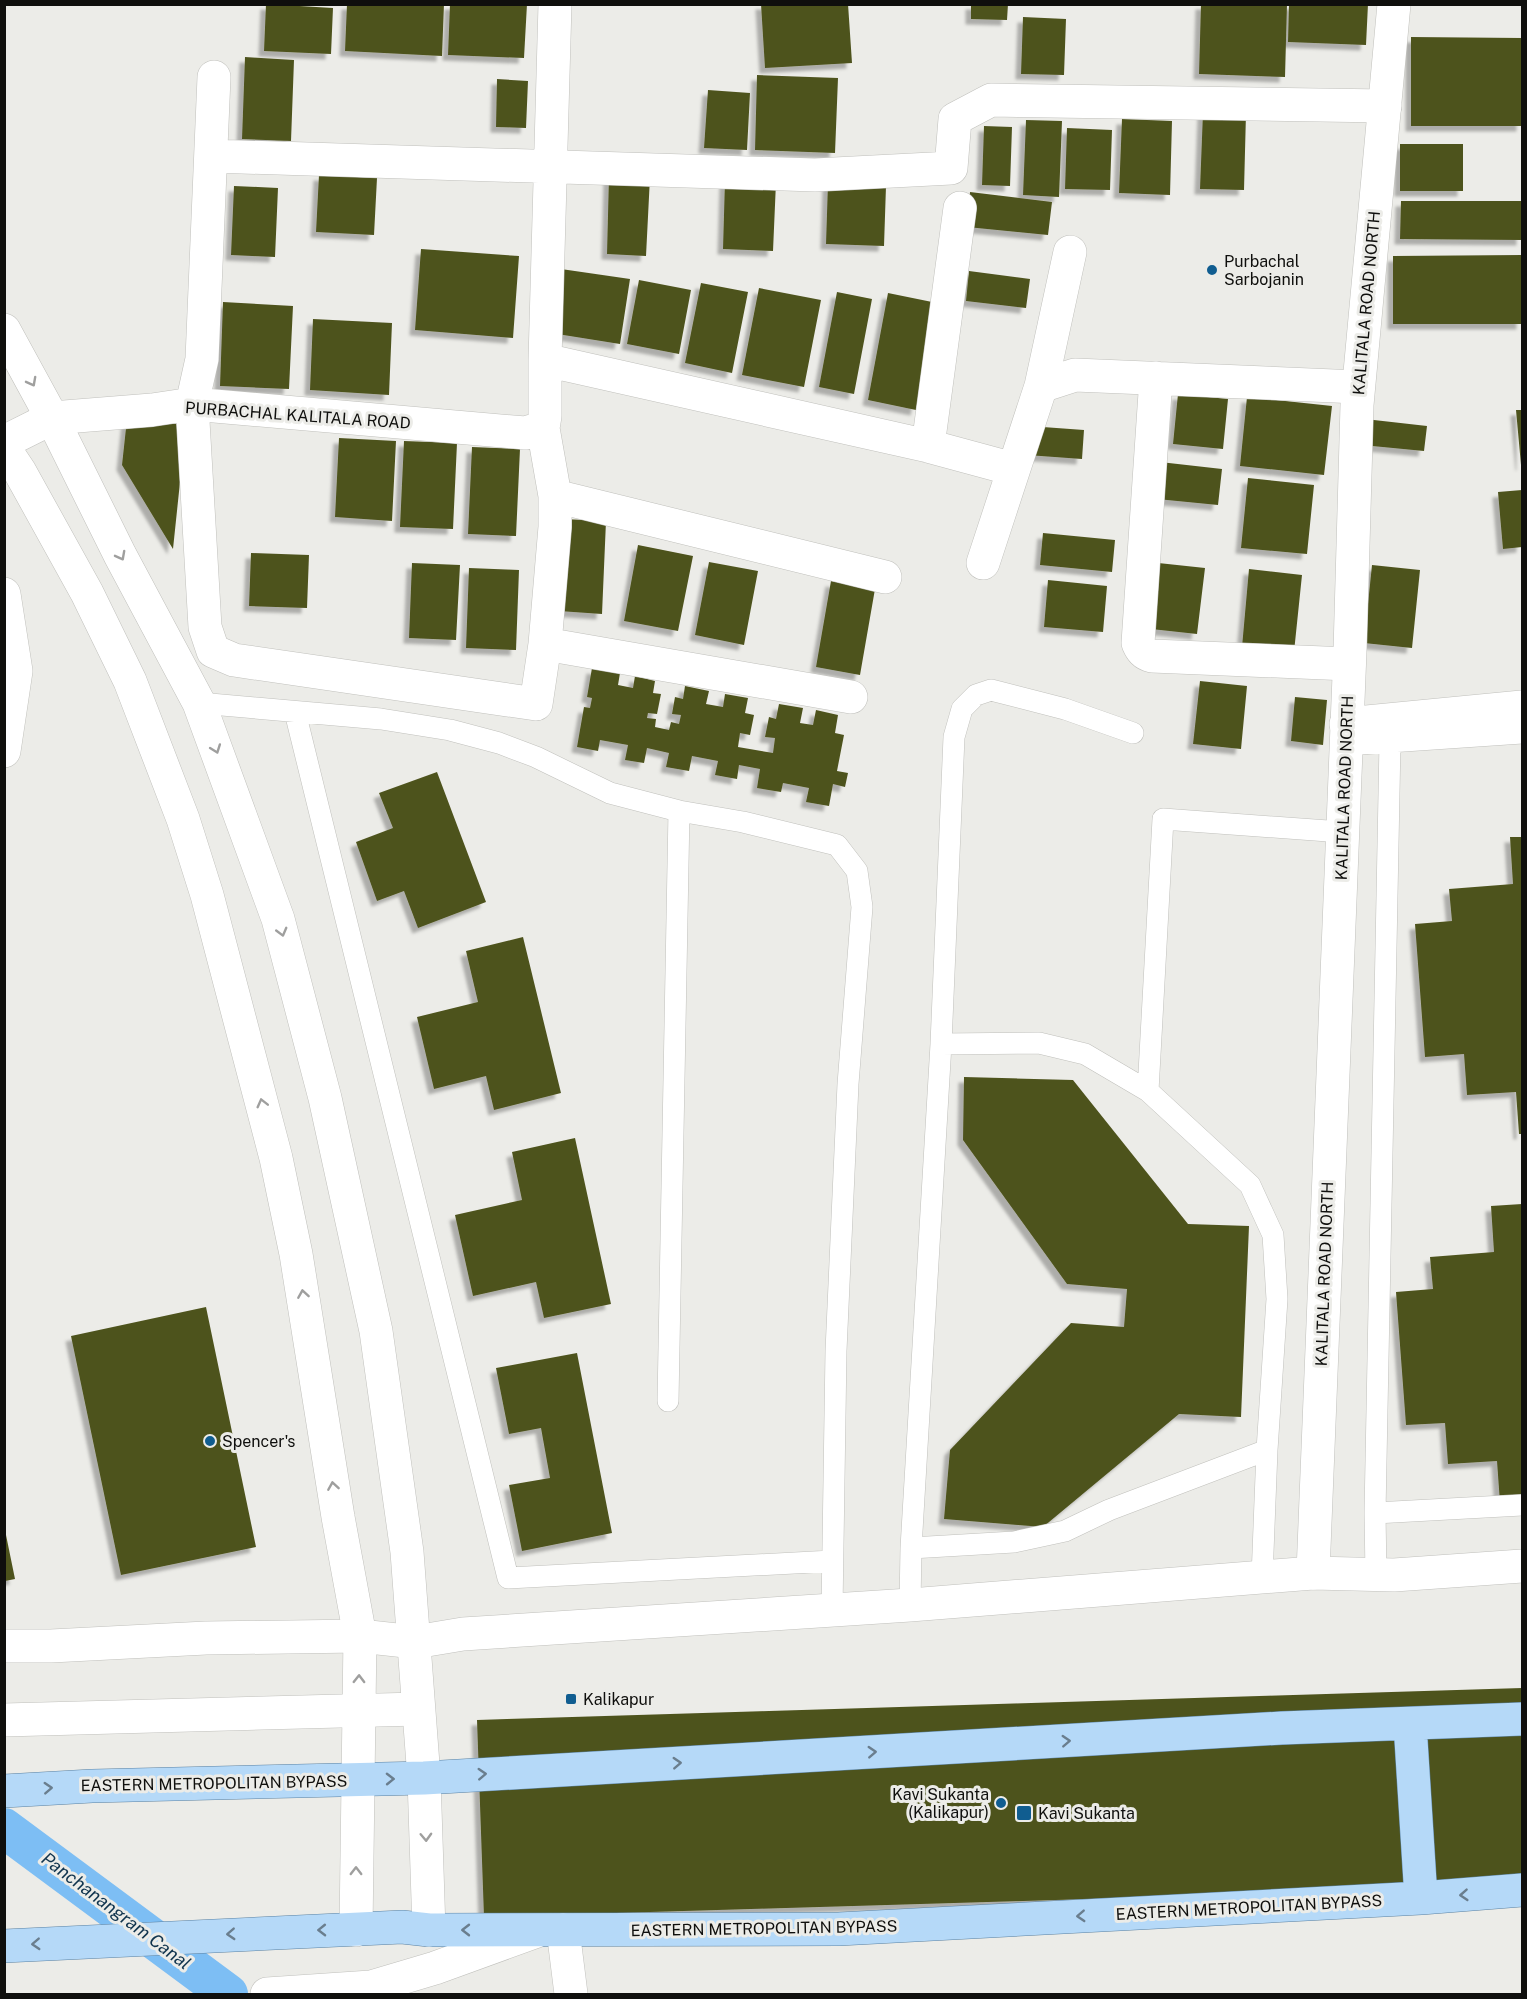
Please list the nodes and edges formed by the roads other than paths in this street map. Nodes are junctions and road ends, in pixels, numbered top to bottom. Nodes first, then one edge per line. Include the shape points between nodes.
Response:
1 (555, 4) edge
2 (1394, 4) edge
3 (214, 77) dead end
4 (1385, 106) junction
5 (210, 156) junction
6 (551, 166) junction
7 (960, 208) dead end
8 (1070, 252) dead end
9 (4, 330) edge
10 (545, 360) junction
11 (1156, 378) junction
12 (1041, 386) junction
13 (1358, 387) junction
14 (192, 404) junction
15 (52, 418) junction
16 (543, 428) junction
17 (4, 442) edge
18 (928, 446) junction
19 (4, 448) edge
20 (1013, 469) junction
21 (555, 496) junction
22 (983, 563) dead end
23 (885, 577) dead end
24 (4, 594) edge
25 (545, 644) junction
26 (1349, 664) junction
27 (851, 697) dead end
28 (200, 703) junction
29 (1522, 707) edge
30 (295, 712) junction
31 (1133, 733) dead end
32 (1522, 733) edge
33 (1346, 734) junction
34 (1390, 742) junction
35 (4, 752) edge
36 (679, 811) junction
37 (1342, 832) junction
38 (941, 1044) junction
39 (1148, 1090) junction
40 (668, 1401) dead end
41 (1266, 1450) junction
42 (1522, 1505) edge
43 (1375, 1513) junction
44 (911, 1548) junction
45 (832, 1561) junction
46 (1522, 1566) edge
47 (1312, 1573) junction
48 (1376, 1575) junction
49 (1262, 1578) junction
50 (910, 1605) junction
51 (832, 1610) junction
52 (360, 1636) junction
53 (415, 1642) junction
54 (4, 1646) edge
55 (418, 1709) junction
56 (358, 1711) junction
57 (1522, 1719) edge
58 (4, 1720) edge
59 (1410, 1724) junction
60 (424, 1778) junction
61 (357, 1780) junction
62 (4, 1791) edge
63 (1522, 1890) edge
64 (1421, 1898) junction
65 (356, 1930) junction
66 (429, 1930) junction
67 (552, 1930) junction
68 (4, 1946) edge
69 (267, 1995) edge
70 (571, 1995) edge

1 - 6 street
2 - 4 street, KALITALA ROAD NORTH
3 - 5 street
4 - 6 street via 991,100 956,119 951,168 815,175
4 - 13 street, KALITALA ROAD NORTH
5 - 6 street
5 - 14 street via 202,358
6 - 10 street
7 - 18 street
8 - 12 street
9 -> 15 street
10 - 16 street
10 - 18 street
11 - 12 street via 1075,375
11 - 13 street
11 - 26 street via 1138,643 1141,650 1152,656
12 - 20 street
13 - 26 street, KALITALA ROAD NORTH
14 - 15 street, PURBACHAL KALITALA ROAD
14 - 16 street, PURBACHAL KALITALA ROAD via 525,433
14 - 25 street via 205,627 213,651 234,660 536,704
15 - 17 street
15 -> 28 street
16 - 21 street
18 - 20 street
52 -> 19 street via 296,1254 276,1158 207,895 183,819 130,681 87,593
20 - 22 street
21 - 23 street
21 - 25 street
24 - 35 street via 16,671
25 - 27 street
26 - 33 street, KALITALA ROAD NORTH
28 - 30 lane
28 -> 53 street via 278,919 325,1098 376,1331 407,1552
29 - 33 street
30 - 36 lane via 450,730 536,757 610,793
30 - 45 lane via 508,1578
31 - 38 lane via 992,690 976,695 962,709 954,737
32 - 34 lane
33 - 34 lane
33 - 37 street, KALITALA ROAD NORTH
34 - 43 lane
36 - 40 lane
36 - 45 lane via 837,845 857,871 862,908 848,1084 836,1351
37 - 39 lane via 1163,819
37 - 47 street, KALITALA ROAD NORTH
38 - 39 lane via 1039,1043 1085,1054
38 - 44 lane
39 - 41 lane via 1250,1185 1273,1235 1277,1299
41 - 44 lane via 1109,1510 1065,1531 1014,1542
41 - 49 lane
42 - 43 lane
43 - 48 lane
44 - 50 lane
45 - 51 lane
46 - 48 street
47 - 48 street
47 - 49 street
49 - 50 street
50 - 51 street
51 - 53 street via 463,1634
52 - 53 street
52 - 54 street
56 -> 52 street
53 - 55 street
55 - 56 street
55 - 60 street
56 - 58 street
56 - 61 street
57 - 59 main road, EASTERN METROPOLITAN BYPASS
60 -> 59 main road, EASTERN METROPOLITAN BYPASS
59 - 64 main road
61 -> 60 main road, EASTERN METROPOLITAN BYPASS
60 -> 66 street
62 -> 61 main road, EASTERN METROPOLITAN BYPASS
65 -> 61 street
63 -> 64 main road, EASTERN METROPOLITAN BYPASS
64 -> 67 main road, EASTERN METROPOLITAN BYPASS via 840,1929
65 - 66 main road, EASTERN METROPOLITAN BYPASS
65 -> 68 main road, EASTERN METROPOLITAN BYPASS
67 -> 66 main road, EASTERN METROPOLITAN BYPASS
67 - 69 street via 371,1987
67 - 70 street

